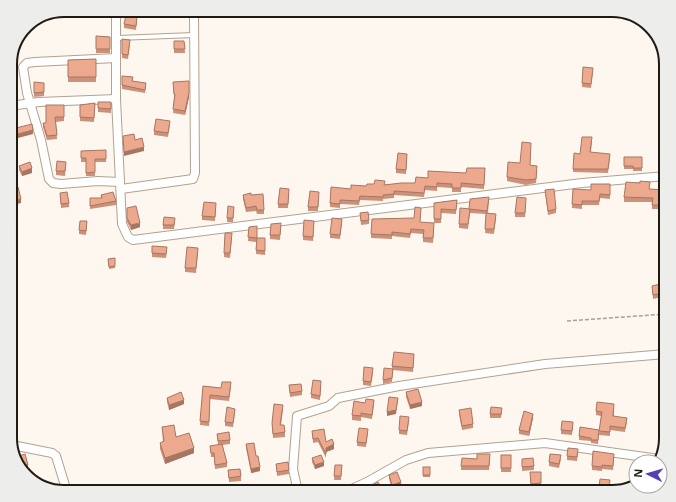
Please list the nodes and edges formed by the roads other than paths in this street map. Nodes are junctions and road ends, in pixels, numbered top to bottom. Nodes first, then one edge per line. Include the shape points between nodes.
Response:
1 (116, 17) edge
2 (194, 17) edge
3 (194, 35) junction
4 (117, 38) junction
5 (116, 58) junction
6 (116, 99) junction
7 (30, 103) junction
8 (17, 105) edge
9 (659, 177) edge
10 (120, 186) junction
11 (659, 355) edge
12 (18, 446) edge
13 (628, 455) edge
14 (65, 485) edge
15 (296, 485) edge
16 (360, 485) edge

1 - 4 street
2 - 3 street
3 - 4 lane
3 - 10 street via 193,179
4 - 5 street
5 - 6 street
5 - 7 street via 27,62 23,67
6 - 7 street
6 - 10 street
7 - 8 street
7 - 10 street via 42,140 49,179 53,183 98,181
9 - 10 street via 582,183 133,240 128,237 122,224
11 - 15 street via 545,364 338,398 329,406 297,416 293,469
12 - 14 street via 45,451 56,456
13 - 16 street via 546,443 428,453 406,460

